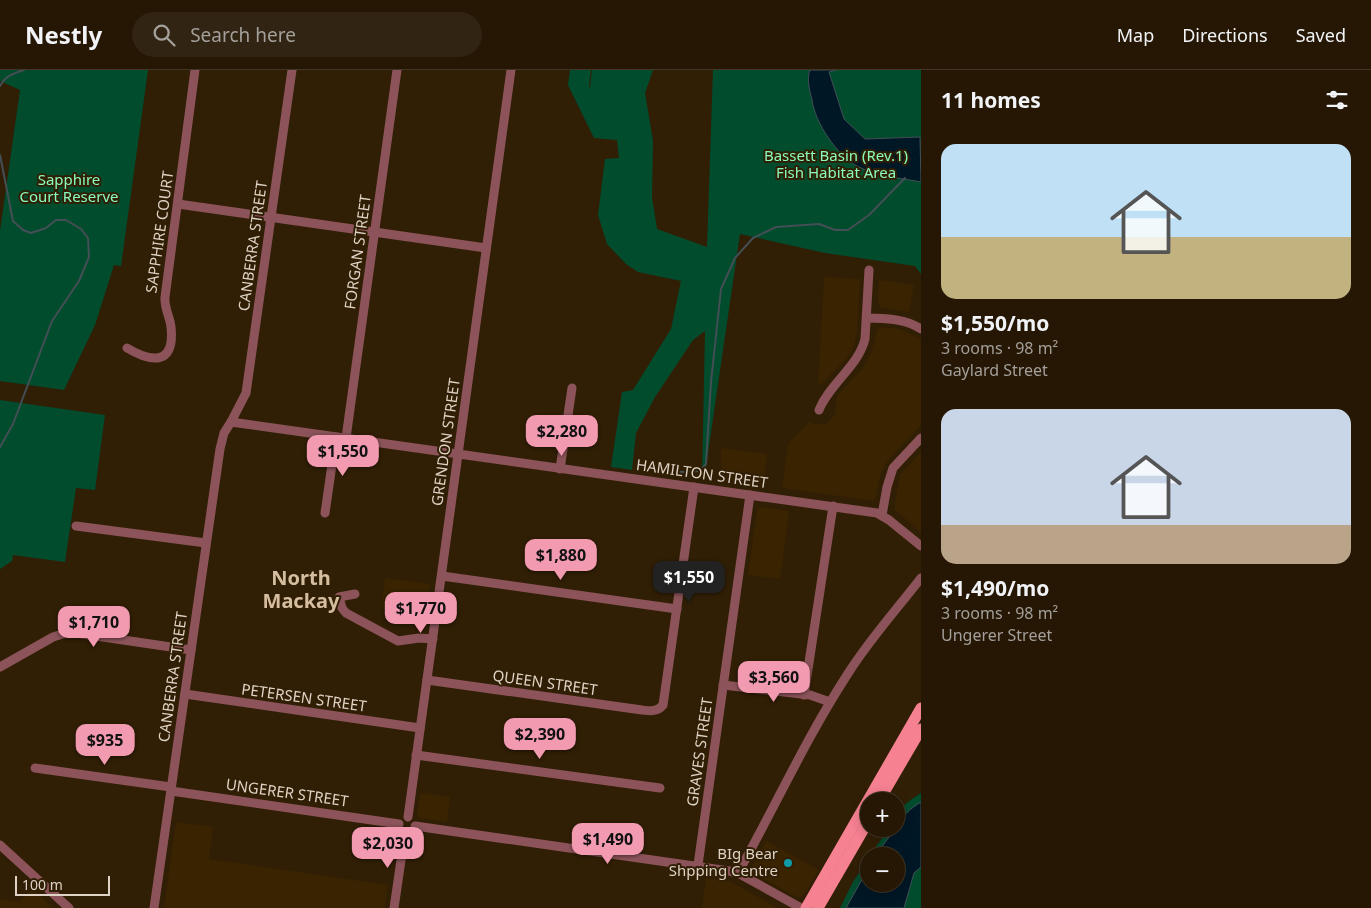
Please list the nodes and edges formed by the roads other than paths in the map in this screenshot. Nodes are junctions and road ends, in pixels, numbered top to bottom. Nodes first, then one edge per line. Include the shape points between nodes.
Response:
1 (196, 70) edge
2 (292, 70) edge
3 (397, 70) edge
4 (511, 70) edge
5 (178, 204) junction
6 (272, 216) junction
7 (375, 231) junction
8 (486, 248) junction
9 (869, 270) dead end
10 (867, 318) junction
11 (921, 329) edge
12 (127, 348) dead end
13 (572, 388) dead end
14 (818, 410) dead end
15 (230, 422) junction
16 (336, 436) junction
17 (346, 438) junction
18 (921, 438) edge
19 (459, 454) junction
20 (560, 469) junction
21 (694, 487) junction
22 (750, 495) junction
23 (833, 506) junction
24 (326, 513) dead end
25 (882, 515) junction
26 (76, 526) dead end
27 (206, 543) junction
28 (921, 546) edge
29 (442, 576) junction
30 (921, 578) edge
31 (331, 592) dead end
32 (355, 594) dead end
33 (339, 597) junction
34 (676, 610) junction
35 (433, 639) junction
36 (191, 650) junction
37 (0, 667) edge
38 (427, 680) junction
39 (723, 685) junction
40 (184, 694) junction
41 (804, 695) junction
42 (830, 702) junction
43 (921, 708) edge
44 (420, 728) junction
45 (921, 729) edge
46 (416, 754) junction
47 (35, 768) dead end
48 (660, 788) dead end
49 (171, 789) junction
50 (884, 792) edge
51 (408, 817) junction
52 (399, 824) junction
53 (415, 826) junction
54 (406, 833) junction
55 (860, 836) edge
56 (0, 845) edge
57 (698, 865) junction
58 (738, 873) junction
59 (68, 908) edge
60 (154, 908) edge
61 (394, 908) edge
62 (801, 908) edge
63 (806, 908) edge
64 (818, 908) edge

1 - 5 street, SAPPHIRE COURT
2 - 6 street, CANBERRA STREET
3 - 7 street, FORGAN STREET
4 - 8 street, GRENDON STREET
5 - 6 street
5 - 12 street, SAPPHIRE COURT via 164,303 171,328 168,351 158,358 140,356
6 - 7 street
6 - 15 street, CANBERRA STREET via 246,393
7 - 8 street
7 - 17 street, FORGAN STREET
8 - 19 street, GRENDON STREET
9 - 10 street
10 - 11 street via 899,320
10 - 14 street via 862,350 830,389
13 - 20 street
15 - 16 street, HAMILTON STREET
15 - 27 street, CANBERRA STREET via 220,449
16 - 17 street, HAMILTON STREET
16 - 24 street
17 - 19 street, HAMILTON STREET
18 - 25 street via 893,468
19 - 20 street, HAMILTON STREET
19 - 29 street, GRENDON STREET
20 - 21 street, HAMILTON STREET
21 - 22 street, HAMILTON STREET
21 - 34 street
22 - 23 street, HAMILTON STREET
22 - 39 street, GRAVES STREET
23 - 25 street, HAMILTON STREET
23 - 41 street
25 - 28 street, HAMILTON STREET
26 - 27 street
27 - 36 street, CANBERRA STREET
29 - 34 street
29 - 35 street, GRENDON STREET
30 - 42 street via 866,646
31 - 33 street
32 - 33 street
33 - 35 street via 346,613 393,640
34 - 38 street, QUEEN STREET via 663,704 655,711
35 - 38 street, GRENDON STREET
36 - 37 street via 68,632
36 - 40 street, CANBERRA STREET
38 - 44 street, GRENDON STREET
39 - 41 street
39 - 57 street, GRAVES STREET
40 - 44 street, PETERSEN STREET
40 - 49 street, CANBERRA STREET
41 - 42 street
42 - 58 street
43 - 63 main road
44 - 46 street, GRENDON STREET
45 - 50 main road
46 - 48 street
46 - 51 street, GRENDON STREET
47 - 49 street, UNGERER STREET
49 - 52 street, UNGERER STREET
49 - 60 street, CANBERRA STREET
51 - 52 street via 401,819
51 - 53 street via 413,819
52 - 54 street
53 - 54 street via 413,831
53 - 57 street
54 - 61 street
55 - 64 main road
56 - 59 street
57 - 58 street
58 - 62 street

